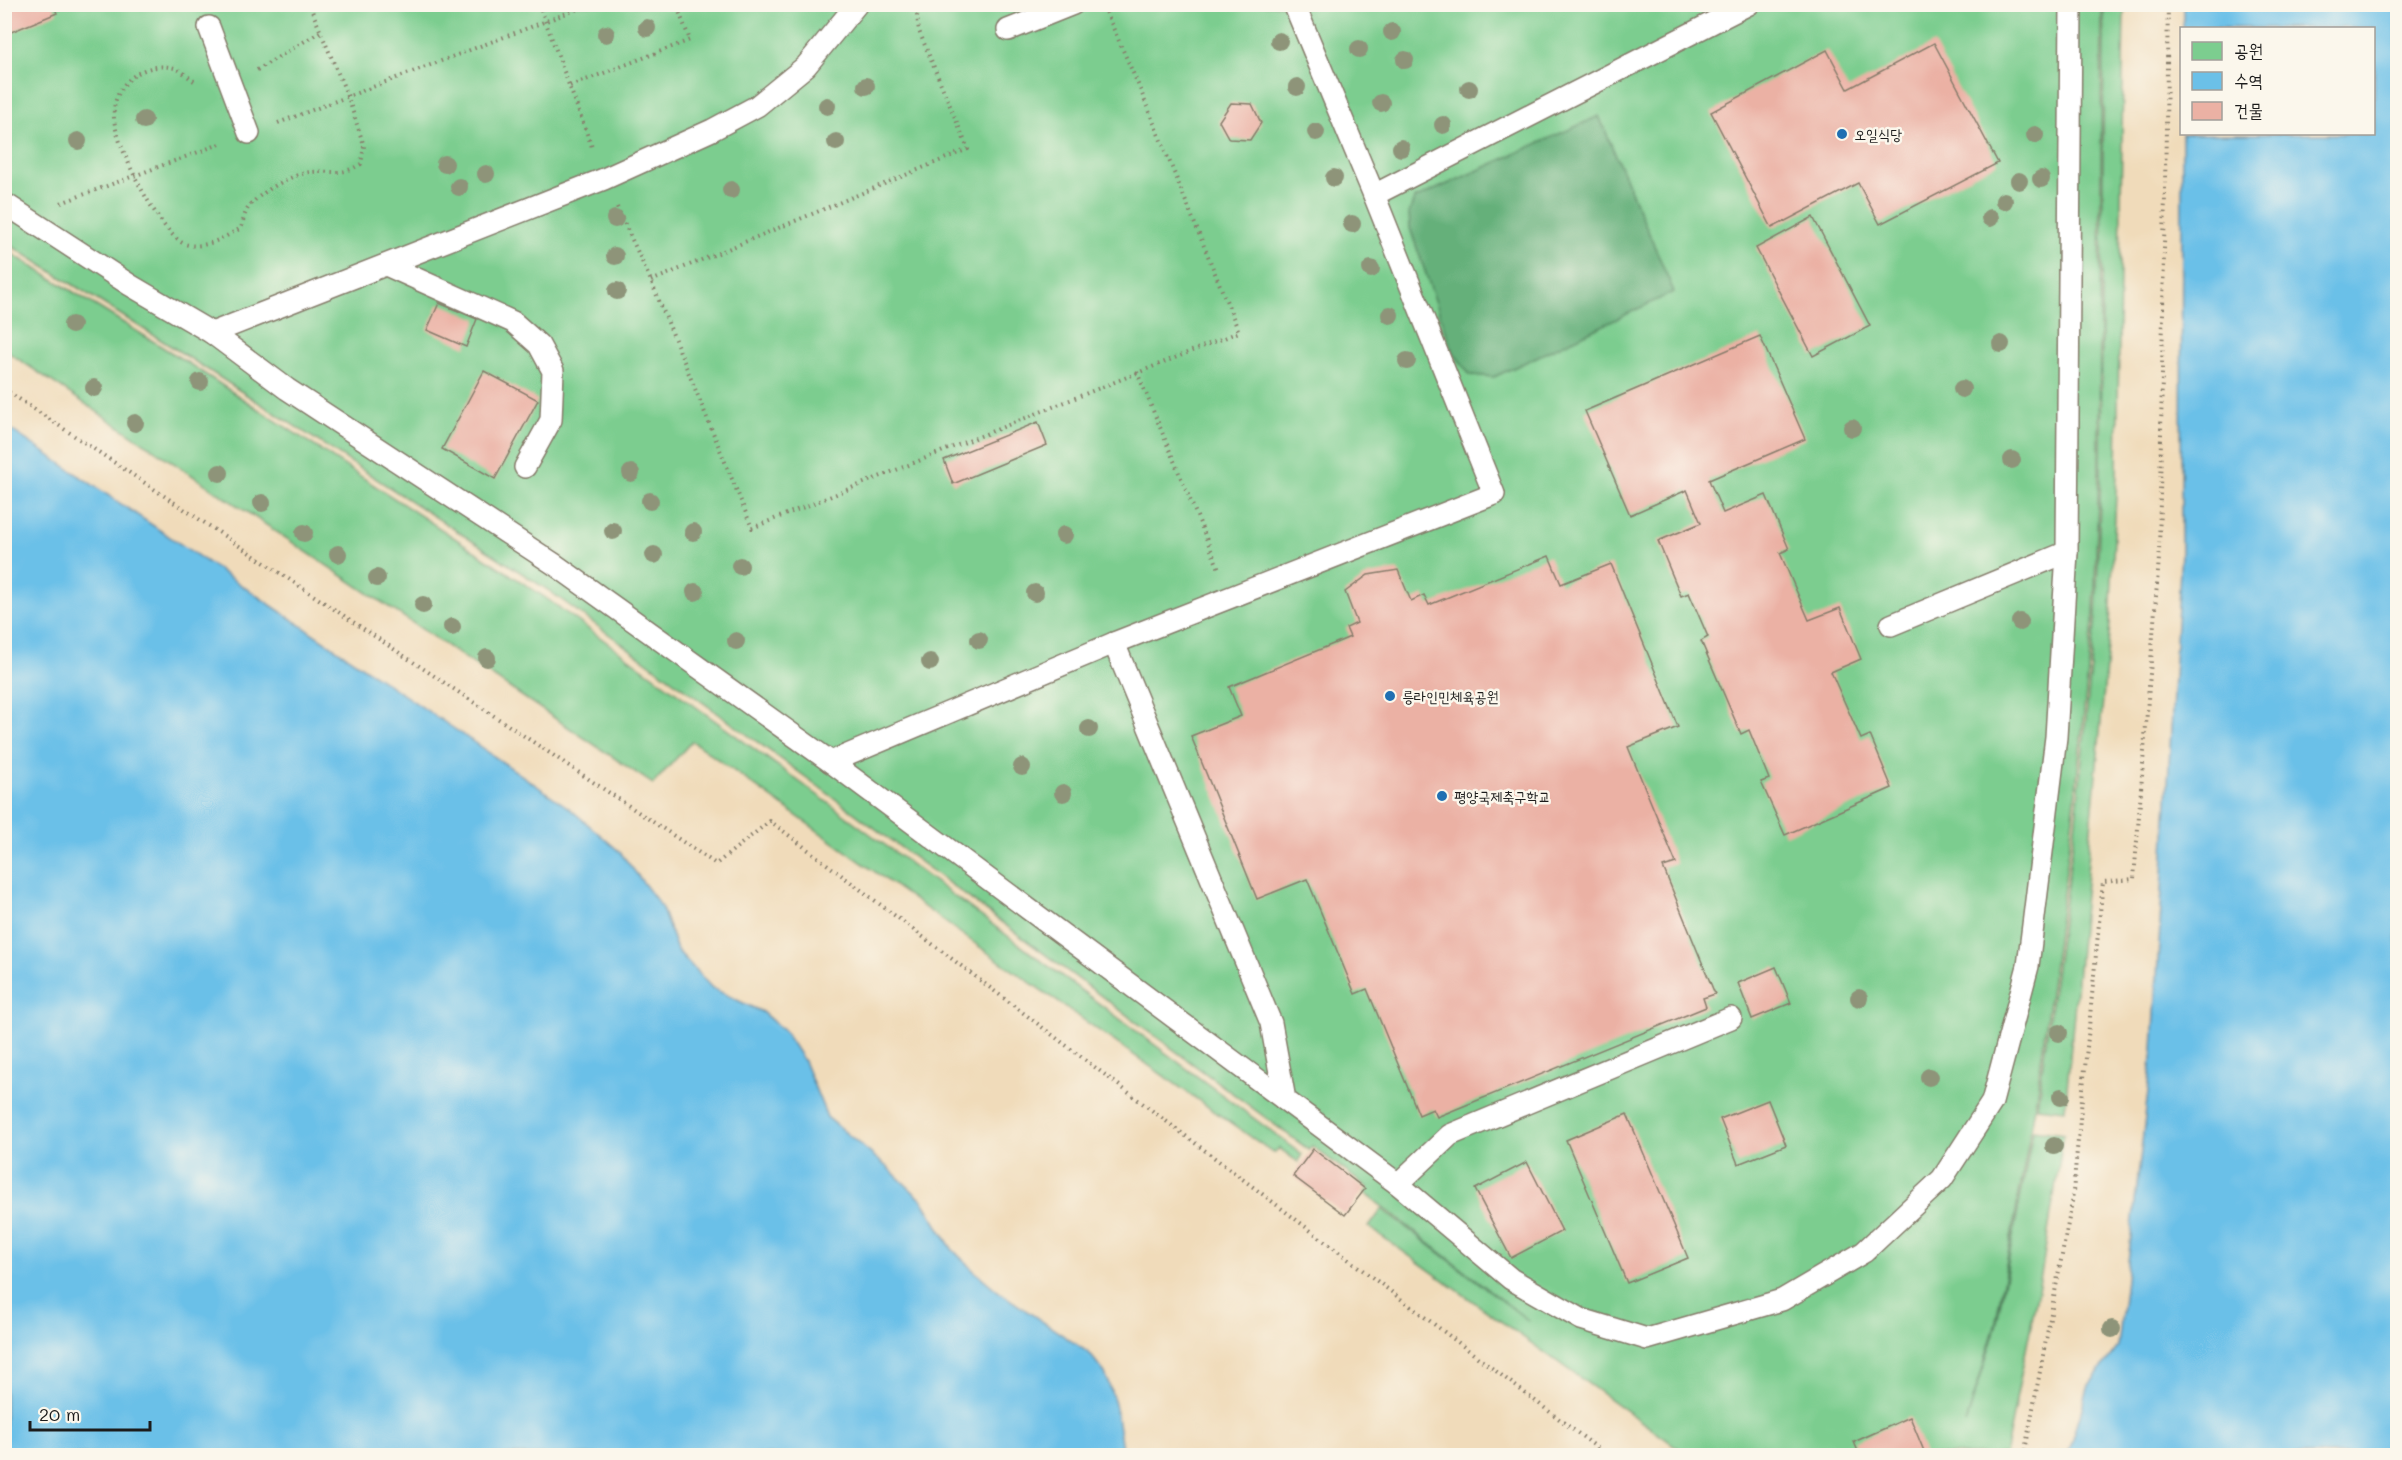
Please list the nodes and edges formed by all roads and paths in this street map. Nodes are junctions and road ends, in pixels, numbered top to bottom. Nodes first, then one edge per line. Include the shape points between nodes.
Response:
1 (539, 4) edge
2 (591, 4) edge
3 (676, 4) edge
4 (857, 4) edge
5 (921, 4) edge
6 (1073, 4) edge
7 (1103, 4) edge
8 (1294, 4) edge
9 (1749, 4) edge
10 (2071, 4) edge
11 (2168, 4) edge
12 (546, 22) junction
13 (209, 27) dead end
14 (1008, 30) dead end
15 (570, 86) junction
16 (249, 133) junction
17 (604, 179) junction
18 (1374, 195) junction
19 (4, 203) edge
20 (32, 220) junction
21 (386, 265) junction
22 (651, 280) junction
23 (212, 333) junction
24 (1137, 372) junction
25 (4, 389) edge
26 (525, 467) dead end
27 (2067, 552) junction
28 (1231, 597) junction
29 (1891, 625) dead end
30 (1114, 643) junction
31 (831, 762) junction
32 (1731, 1018) dead end
33 (1285, 1100) junction
34 (1398, 1184) junction
35 (1608, 1455) edge
36 (2024, 1455) edge

1 - 12 path
2 - 12 path
3 - 15 path via 690,40
4 - 17 lane via 806,66 757,106
5 - 22 path via 917,16 919,31 968,149
6 - 14 lane
7 - 24 path via 1239,332
8 - 18 lane
9 - 18 lane
10 - 27 lane
11 - 36 path via 2159,558 2134,879 2103,882 2072,1202
12 - 15 path
12 - 16 path
13 - 16 lane
15 - 17 path
16 - 20 path via 53,206
17 - 21 lane
17 - 22 path
18 - 28 lane via 1494,494
19 - 20 lane
20 - 23 lane
21 - 23 lane
21 - 26 lane via 513,322 539,345 553,371 551,420
22 - 24 path via 752,528
23 - 31 lane via 287,389 554,564
24 - 28 path
25 - 35 path via 716,864 770,821
27 - 29 lane
27 - 34 lane via 2056,737 2028,966 1992,1102 1942,1179 1864,1252 1782,1300 1647,1339 1581,1319 1511,1280
28 - 30 lane
30 - 31 lane
30 - 33 lane via 1271,1023
31 - 33 lane
32 - 34 lane via 1449,1135
33 - 34 lane

